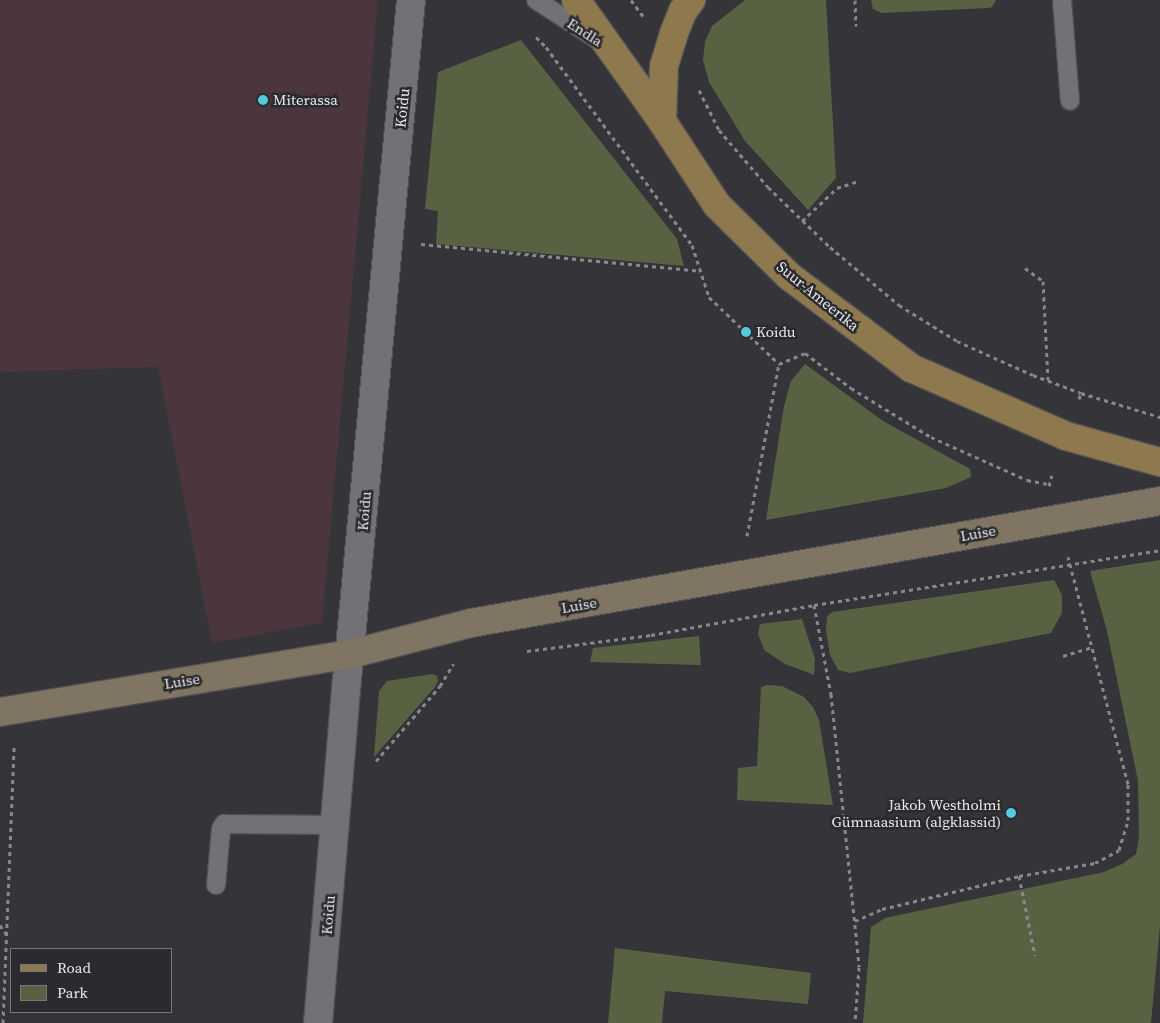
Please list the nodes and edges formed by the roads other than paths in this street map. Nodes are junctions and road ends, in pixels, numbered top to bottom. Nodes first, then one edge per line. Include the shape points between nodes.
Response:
1 (411, 0) edge
2 (536, 0) edge
3 (576, 0) edge
4 (691, 0) edge
5 (1062, 0) edge
6 (609, 47) junction
7 (1070, 102) dead end
8 (662, 121) junction
9 (1160, 462) edge
10 (1160, 501) edge
11 (350, 654) junction
12 (8, 710) edge
13 (336, 825) junction
14 (216, 885) dead end
15 (318, 1023) edge

1 - 11 street, Koidu
2 - 6 lane, Endla
3 - 6 main road, Suur-Ameerika
4 - 8 main road via 683,11 664,66
5 - 7 lane
6 - 8 main road, Suur-Ameerika
8 - 9 main road, Suur-Ameerika via 724,212 789,276 912,368 1066,436
10 - 11 main road, Luise via 471,623
11 - 12 main road, Luise
11 - 13 street, Koidu
13 - 14 lane via 224,824 220,829
13 - 15 street, Koidu

